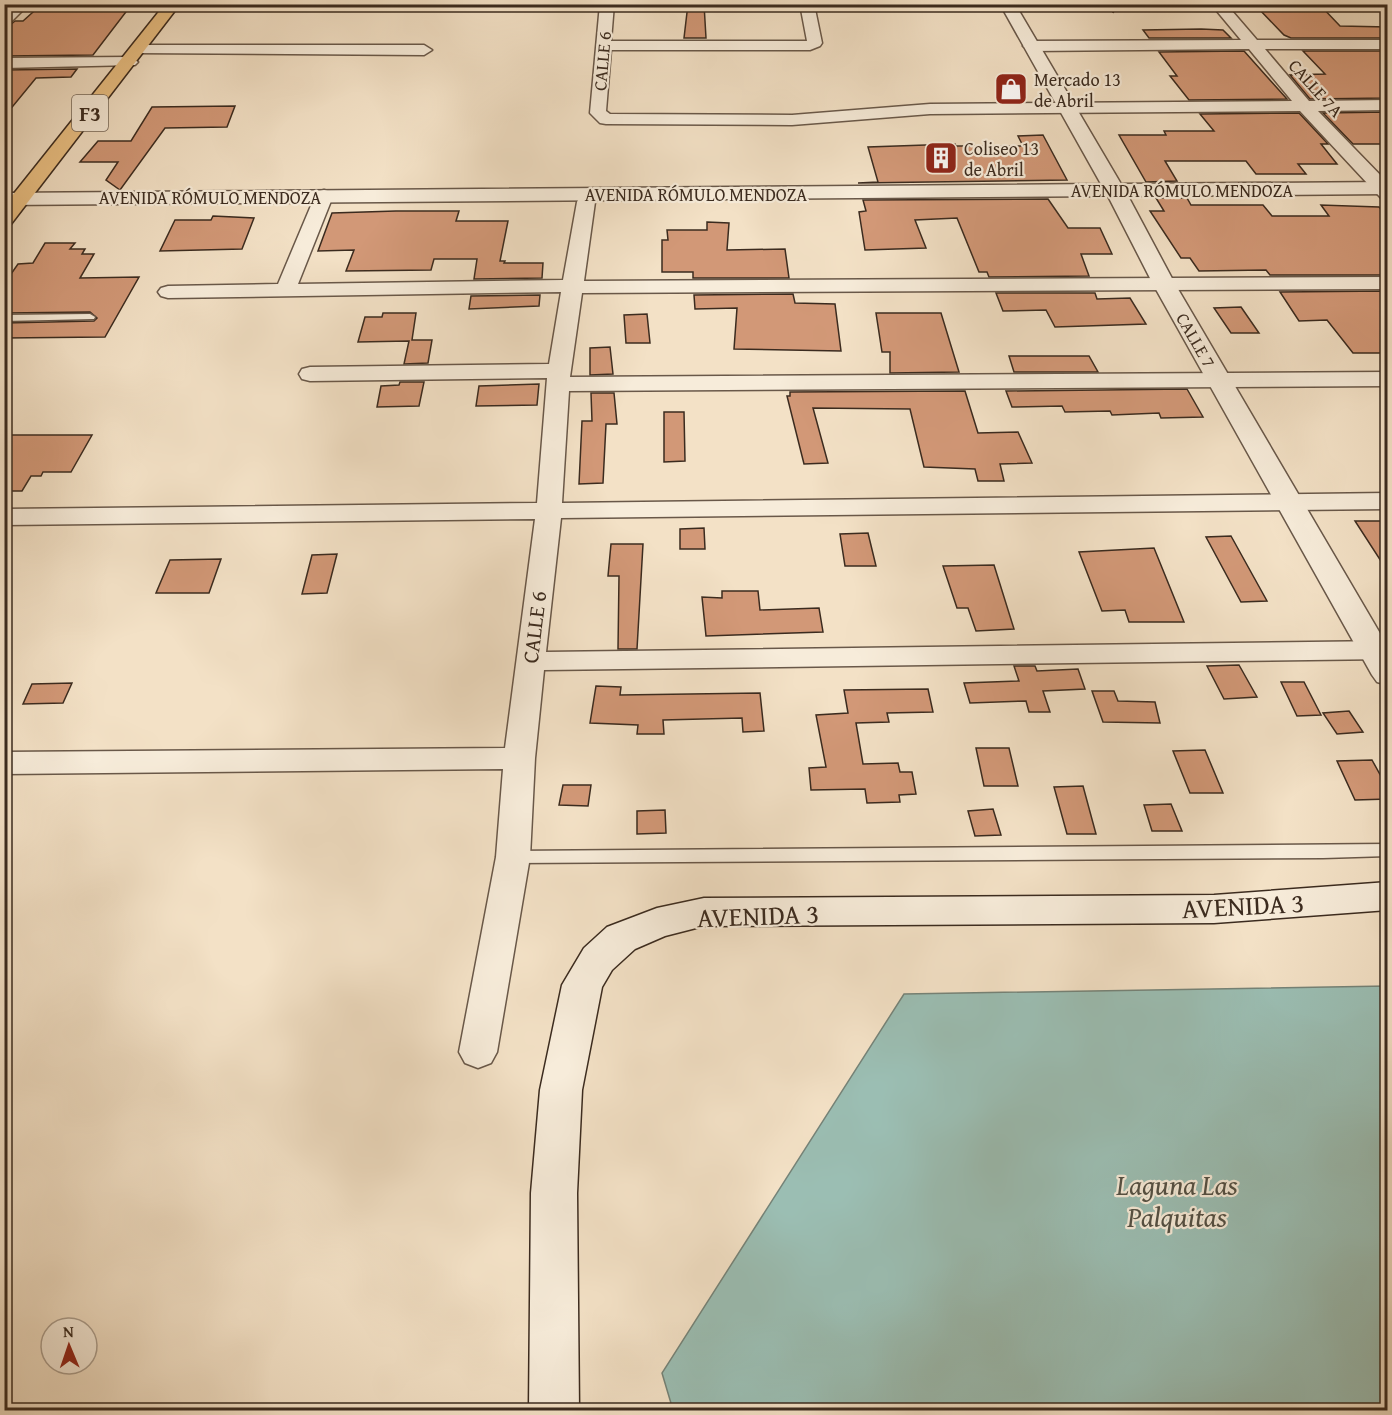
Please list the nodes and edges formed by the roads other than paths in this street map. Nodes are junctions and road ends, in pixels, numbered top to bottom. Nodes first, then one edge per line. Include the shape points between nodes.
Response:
1 (22, 4) edge
2 (173, 4) edge
3 (508, 4) edge
4 (607, 4) edge
5 (807, 4) edge
6 (1007, 4) edge
7 (1218, 4) edge
8 (435, 5) edge
9 (4, 21) edge
10 (1388, 44) edge
11 (1252, 45) junction
12 (602, 46) junction
13 (1031, 46) junction
14 (424, 50) dead end
15 (135, 56) junction
16 (4, 63) edge
17 (1388, 105) edge
18 (1305, 106) junction
19 (1067, 107) junction
20 (1386, 192) edge
21 (1118, 195) junction
22 (324, 200) junction
23 (586, 202) junction
24 (10, 206) edge
25 (1388, 283) edge
26 (1164, 284) junction
27 (573, 286) junction
28 (286, 289) junction
29 (168, 292) dead end
30 (90, 317) dead end
31 (4, 318) edge
32 (310, 374) dead end
33 (560, 377) junction
34 (1388, 379) edge
35 (1219, 380) junction
36 (1388, 501) edge
37 (1290, 502) junction
38 (549, 510) junction
39 (4, 517) edge
40 (1383, 658) edge
41 (529, 661) junction
42 (519, 758) junction
43 (4, 764) edge
44 (1388, 850) edge
45 (513, 857) junction
46 (1388, 896) edge
47 (478, 1052) dead end
48 (554, 1410) edge

1 - 9 street
2 - 15 highway, F3
3 - 8 street
4 - 12 street, CALLE 6
5 - 12 street via 815,43 810,45
6 - 13 street, CALLE 7
7 - 11 street, CALLE 7A
10 - 11 street
11 - 13 street
11 - 18 street, CALLE 7A
12 - 19 street, CALLE 6 via 598,113 623,121 792,120 930,109
13 - 19 street, CALLE 7
14 - 15 street
15 - 16 street
15 - 24 highway, F3
17 - 18 street
18 - 19 street
18 - 20 street, CALLE 7A
19 - 21 street, CALLE 7
20 - 21 street, AVENIDA RÓMULO MENDOZA
21 - 22 street, AVENIDA RÓMULO MENDOZA
21 - 23 street, AVENIDA RÓMULO MENDOZA
21 - 26 street, CALLE 7
22 - 23 street, AVENIDA RÓMULO MENDOZA
22 - 24 street, AVENIDA RÓMULO MENDOZA
22 - 28 street
23 - 27 street, CALLE 6
25 - 26 street
26 - 27 street
26 - 35 street, CALLE 7
27 - 28 street
27 - 33 street, CALLE 6
28 - 29 street
30 - 31 lane
32 - 33 street
33 - 35 street
33 - 38 street, CALLE 6
34 - 35 street
35 - 37 street, CALLE 7
36 - 37 street
37 - 38 street
37 - 40 street, CALLE 7
38 - 39 street
38 - 41 street, CALLE 6
40 - 41 street
41 - 42 street, CALLE 6
42 - 43 street
42 - 45 street, CALLE 6
44 - 45 lane
45 - 47 street, CALLE 6
46 - 48 street, AVENIDA 3 via 1214,909 704,912 657,923 621,938 598,959 582,985 561,1090 554,1193

